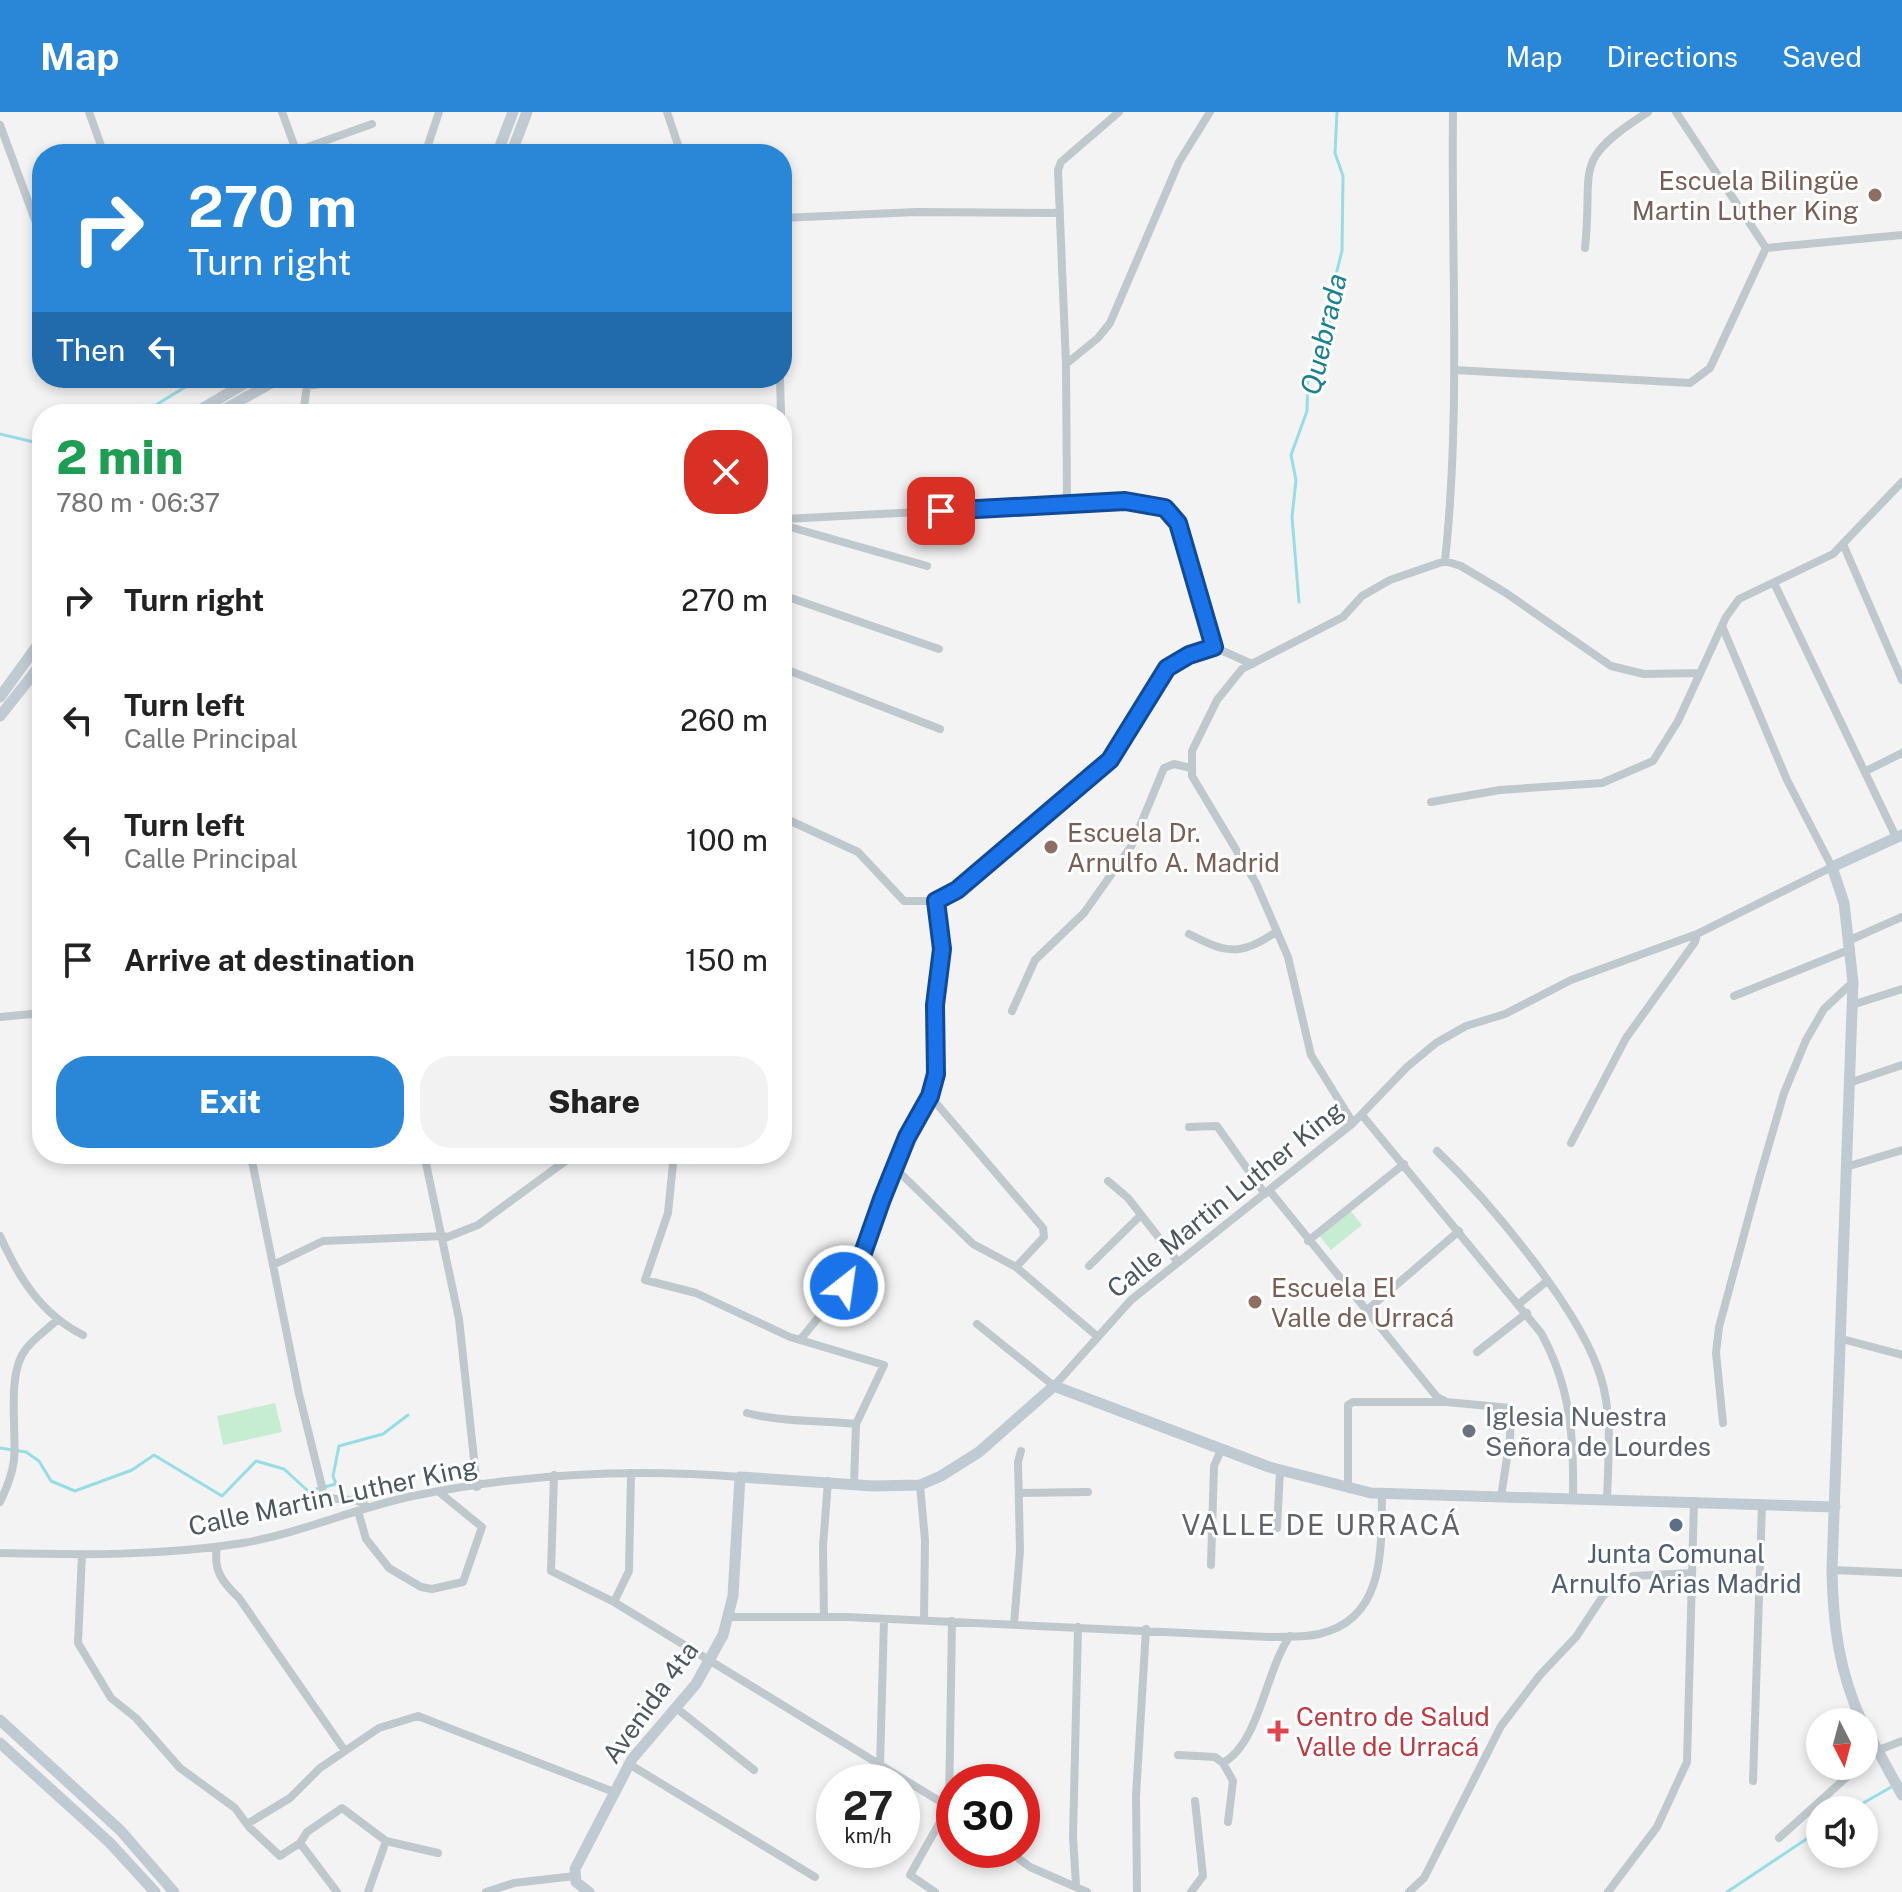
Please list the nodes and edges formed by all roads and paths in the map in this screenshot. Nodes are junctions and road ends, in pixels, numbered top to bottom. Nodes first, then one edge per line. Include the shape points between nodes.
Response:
1 (89, 112) edge
2 (282, 112) edge
3 (439, 112) edge
4 (513, 112) edge
5 (527, 112) edge
6 (667, 112) edge
7 (1119, 112) edge
8 (1210, 112) edge
9 (1453, 112) edge
10 (1648, 112) edge
11 (1676, 112) edge
12 (372, 124) dead end
13 (0, 125) edge
14 (100, 144) edge
15 (291, 144) edge
16 (318, 144) edge
17 (428, 144) edge
18 (501, 144) edge
19 (515, 144) edge
20 (678, 144) edge
21 (32, 212) edge
22 (1060, 213) junction
23 (792, 218) edge
24 (1902, 235) edge
25 (1585, 248) dead end
26 (1766, 248) junction
27 (1066, 364) junction
28 (1455, 370) junction
29 (237, 388) edge
30 (262, 388) edge
31 (210, 404) edge
32 (234, 404) edge
33 (1902, 482) edge
34 (1067, 504) junction
35 (792, 516) edge
36 (792, 519) edge
37 (1843, 544) junction
38 (1445, 561) junction
39 (927, 566) dead end
40 (1774, 583) junction
41 (792, 598) edge
42 (1722, 626) junction
43 (1214, 647) junction
44 (939, 649) dead end
45 (32, 653) edge
46 (1252, 664) junction
47 (792, 672) edge
48 (1700, 673) junction
49 (32, 676) edge
50 (1902, 680) edge
51 (0, 697) edge
52 (0, 716) edge
53 (940, 729) dead end
54 (1902, 753) edge
55 (1191, 768) junction
56 (1866, 771) junction
57 (1431, 802) dead end
58 (792, 822) edge
59 (1899, 836) edge
60 (1832, 867) junction
61 (936, 901) junction
62 (1902, 917) edge
63 (1277, 931) junction
64 (1189, 934) dead end
65 (1697, 934) junction
66 (1851, 945) junction
67 (1853, 982) junction
68 (1902, 989) edge
69 (1734, 996) dead end
70 (1852, 1005) junction
71 (1012, 1011) dead end
72 (32, 1014) edge
73 (0, 1017) edge
74 (1902, 1065) edge
75 (1849, 1083) junction
76 (930, 1096) junction
77 (1362, 1115) junction
78 (1353, 1123) junction
79 (1189, 1127) dead end
80 (1571, 1143) dead end
81 (1902, 1150) edge
82 (1437, 1151) dead end
83 (253, 1164) edge
84 (426, 1164) edge
85 (561, 1164) edge
86 (674, 1164) edge
87 (1404, 1164) junction
88 (1846, 1167) junction
89 (895, 1168) junction
90 (1108, 1181) dead end
91 (1267, 1192) junction
92 (1141, 1215) junction
93 (1459, 1231) junction
94 (0, 1236) edge
95 (444, 1237) junction
96 (1308, 1241) junction
97 (1177, 1261) junction
98 (273, 1265) junction
99 (1089, 1266) dead end
100 (1016, 1267) junction
101 (1547, 1281) junction
102 (1520, 1303) junction
103 (1366, 1311) junction
104 (1527, 1313) junction
105 (58, 1319) junction
106 (977, 1324) dead end
107 (83, 1335) dead end
108 (1098, 1337) junction
109 (1842, 1339) junction
110 (800, 1340) junction
111 (1477, 1352) dead end
112 (1902, 1355) edge
113 (1054, 1386) junction
114 (1446, 1402) junction
115 (747, 1413) dead end
116 (1723, 1423) dead end
117 (856, 1424) junction
118 (1221, 1450) junction
119 (1021, 1451) dead end
120 (1280, 1471) junction
121 (631, 1473) junction
122 (554, 1475) junction
123 (740, 1477) junction
124 (828, 1481) junction
125 (854, 1484) junction
126 (920, 1485) junction
127 (477, 1487) junction
128 (1348, 1488) junction
129 (439, 1492) junction
130 (1088, 1492) dead end
131 (1019, 1493) junction
132 (1382, 1495) junction
133 (1501, 1497) junction
134 (1573, 1499) junction
135 (1607, 1500) junction
136 (1694, 1501) junction
137 (0, 1502) edge
138 (1762, 1504) junction
139 (1835, 1507) junction
140 (363, 1509) junction
141 (1277, 1528) dead end
142 (217, 1547) junction
143 (0, 1553) edge
144 (82, 1554) junction
145 (1211, 1565) dead end
146 (1832, 1570) junction
147 (1692, 1573) junction
148 (1902, 1573) edge
149 (614, 1602) junction
150 (730, 1617) junction
151 (824, 1617) junction
152 (884, 1619) junction
153 (924, 1620) junction
154 (952, 1621) junction
155 (1014, 1624) junction
156 (1078, 1627) junction
157 (1146, 1629) junction
158 (1290, 1636) junction
159 (709, 1662) junction
160 (675, 1707) junction
161 (1856, 1708) edge
162 (0, 1720) edge
163 (1902, 1741) edge
164 (0, 1743) edge
165 (1878, 1750) edge
166 (345, 1751) junction
167 (1878, 1754) edge
168 (1178, 1755) dead end
169 (1223, 1763) junction
170 (629, 1764) junction
171 (877, 1764) edge
172 (880, 1764) edge
173 (951, 1764) edge
174 (754, 1770) dead end
175 (1843, 1780) edge
176 (1753, 1781) dead end
177 (614, 1792) junction
178 (1901, 1794) edge
179 (1195, 1801) dead end
180 (1228, 1822) dead end
181 (247, 1824) junction
182 (936, 1833) edge
183 (1779, 1838) dead end
184 (386, 1841) junction
185 (300, 1843) junction
186 (438, 1853) dead end
187 (1033, 1868) edge
188 (815, 1877) dead end
189 (574, 1883) edge
190 (1076, 1885) junction
191 (155, 1892) edge
192 (174, 1892) edge
193 (337, 1892) edge
194 (368, 1892) edge
195 (486, 1892) edge
196 (589, 1892) edge
197 (935, 1892) edge
198 (1087, 1892) edge
199 (1137, 1892) edge
200 (1191, 1892) edge
201 (1409, 1892) edge
202 (1608, 1892) edge

1 - 14 street
2 - 15 street
3 - 17 street
4 - 18 street
5 - 19 street
6 - 20 street
7 - 22 street via 1061,162
8 - 27 street via 1179,162 1110,323
9 - 28 street
10 - 25 street via 1593,157 1586,181
11 - 26 street
12 - 16 street
13 - 21 street
22 - 23 street
22 - 27 street
24 - 26 street
26 - 28 street via 1710,368 1690,383
27 - 34 street
28 - 38 street
29 - 31 street
30 - 32 street
33 - 37 street
34 - 35 street
34 - 43 street via 1125,501 1165,508 1178,523
36 - 39 street
37 - 40 street
37 - 50 street
38 - 46 street via 1390,580 1362,596 1343,617
38 - 48 street via 1506,593 1611,666 1644,674
40 - 42 street via 1739,599
40 - 56 street
41 - 44 street
42 - 48 street
42 - 60 street via 1787,780
43 - 46 street
43 - 61 street via 1167,668 1110,760 957,890
45 - 51 street
46 - 55 street via 1217,700 1192,751
47 - 53 street
48 - 57 street via 1653,761 1636,770 1602,783 1500,790
49 - 52 street
54 - 56 street
55 - 63 street
55 - 71 street via 1164,768 1132,845 1084,913 1035,960
56 - 59 street
58 - 61 street via 858,852 904,901
59 - 60 street, Calle Martin Luther King
60 - 65 street, Calle Martin Luther King
60 - 66 street
61 - 76 street via 942,949 935,1005 936,1074
62 - 66 street
63 - 64 street via 1243,950 1211,945
63 - 78 street via 1298,987 1311,1055
65 - 77 street, Calle Martin Luther King via 1466,1026 1407,1067
65 - 80 street via 1626,1038
66 - 67 street
66 - 69 street
67 - 70 street
67 - 116 street via 1824,1009 1784,1093 1719,1327 1716,1353
68 - 70 street
70 - 75 street
72 - 73 street
74 - 75 street
75 - 88 street
76 - 89 street
76 - 100 street via 1043,1228 1044,1237
77 - 78 street, Calle Martin Luther King
77 - 87 street
78 - 91 street, Calle Martin Luther King
79 - 91 street via 1217,1126
81 - 88 street
82 - 101 street
83 - 98 street
84 - 95 street
85 - 95 street via 478,1225
86 - 110 street via 672,1197 645,1280 696,1293
87 - 93 street
87 - 96 street
88 - 109 street
89 - 100 street via 973,1244
89 - 110 street via 857,1270
90 - 92 street
91 - 96 street
91 - 97 street, Calle Martin Luther King
92 - 97 street
92 - 99 street
93 - 102 street
93 - 103 street
94 - 105 street via 18,1277
95 - 98 street via 323,1241
95 - 127 street via 459,1319
96 - 103 street
97 - 108 street, Calle Martin Luther King
98 - 140 street via 324,1495 361,1501
100 - 108 street
101 - 102 street
101 - 135 street via 1583,1334 1601,1377 1609,1438
102 - 104 street
103 - 114 street
104 - 111 street
104 - 134 street via 1555,1360 1568,1398
105 - 107 street
105 - 137 street via 25,1350 17,1366 13,1461
106 - 113 street
108 - 113 street, Calle Martin Luther King
109 - 112 street
109 - 139 street
110 - 117 street via 884,1365
113 - 118 street
113 - 126 street, Calle Martin Luther King via 979,1452
114 - 128 street via 1348,1405
114 - 133 street via 1511,1408
115 - 117 street via 766,1419
117 - 125 street
118 - 120 street
118 - 145 street via 1214,1466
119 - 131 street
120 - 128 street
120 - 141 street
121 - 122 street, Calle Martin Luther King
121 - 123 street, Calle Martin Luther King
121 - 149 street via 629,1571
122 - 127 street, Calle Martin Luther King
122 - 149 street via 551,1571
123 - 124 street, Calle Martin Luther King
123 - 150 street, Avenida 4ta
124 - 125 street, Calle Martin Luther King
124 - 151 street
125 - 126 street, Calle Martin Luther King
126 - 153 street
127 - 129 street, Calle Martin Luther King
128 - 132 street
129 - 140 street, Calle Martin Luther King
129 - 140 street via 482,1527 463,1582 421,1587 389,1568 366,1539
130 - 131 street
131 - 155 street
132 - 133 street
132 - 158 street via 1380,1569 1370,1597 1341,1625 1319,1634
133 - 134 street
134 - 135 street
135 - 136 street
136 - 138 street
136 - 147 street
138 - 139 street
138 - 176 street
139 - 146 street
140 - 142 street, Calle Martin Luther King
142 - 144 street, Calle Martin Luther King via 163,1554
142 - 166 street via 222,1582 239,1598
143 - 144 street, Calle Martin Luther King
144 - 181 street via 78,1643 111,1698 180,1768 235,1808
146 - 148 street
146 - 161 street via 1837,1651
147 - 201 street via 1633,1576 1603,1596 1576,1637 1501,1726 1424,1878
147 - 202 street via 1686,1768 1657,1827
149 - 159 street
150 - 151 street
150 - 159 street, Avenida 4ta
151 - 152 street
152 - 153 street
152 - 172 street
153 - 154 street
154 - 155 street
154 - 173 street
155 - 156 street
156 - 157 street
156 - 190 street
157 - 158 street
157 - 199 street via 1136,1796
158 - 169 street via 1277,1653 1265,1695 1236,1756
159 - 160 street, Avenida 4ta
159 - 171 street
160 - 170 street, Avenida 4ta
160 - 174 street
162 - 192 street via 120,1830
163 - 165 street
164 - 191 street via 109,1842
166 - 177 street via 379,1728 425,1716
166 - 181 street via 290,1798
167 - 178 street
168 - 169 street via 1215,1757
169 - 180 street via 1233,1781
170 - 177 street, Avenida 4ta
170 - 188 street
175 - 183 street
177 - 189 street, Avenida 4ta
179 - 200 street via 1203,1876
181 - 185 street via 280,1856
182 - 197 street via 910,1875
184 - 185 street via 342,1808
184 - 186 street
184 - 194 street
185 - 193 street
187 - 190 street
189 - 195 street via 514,1883
189 - 196 street
190 - 198 street

